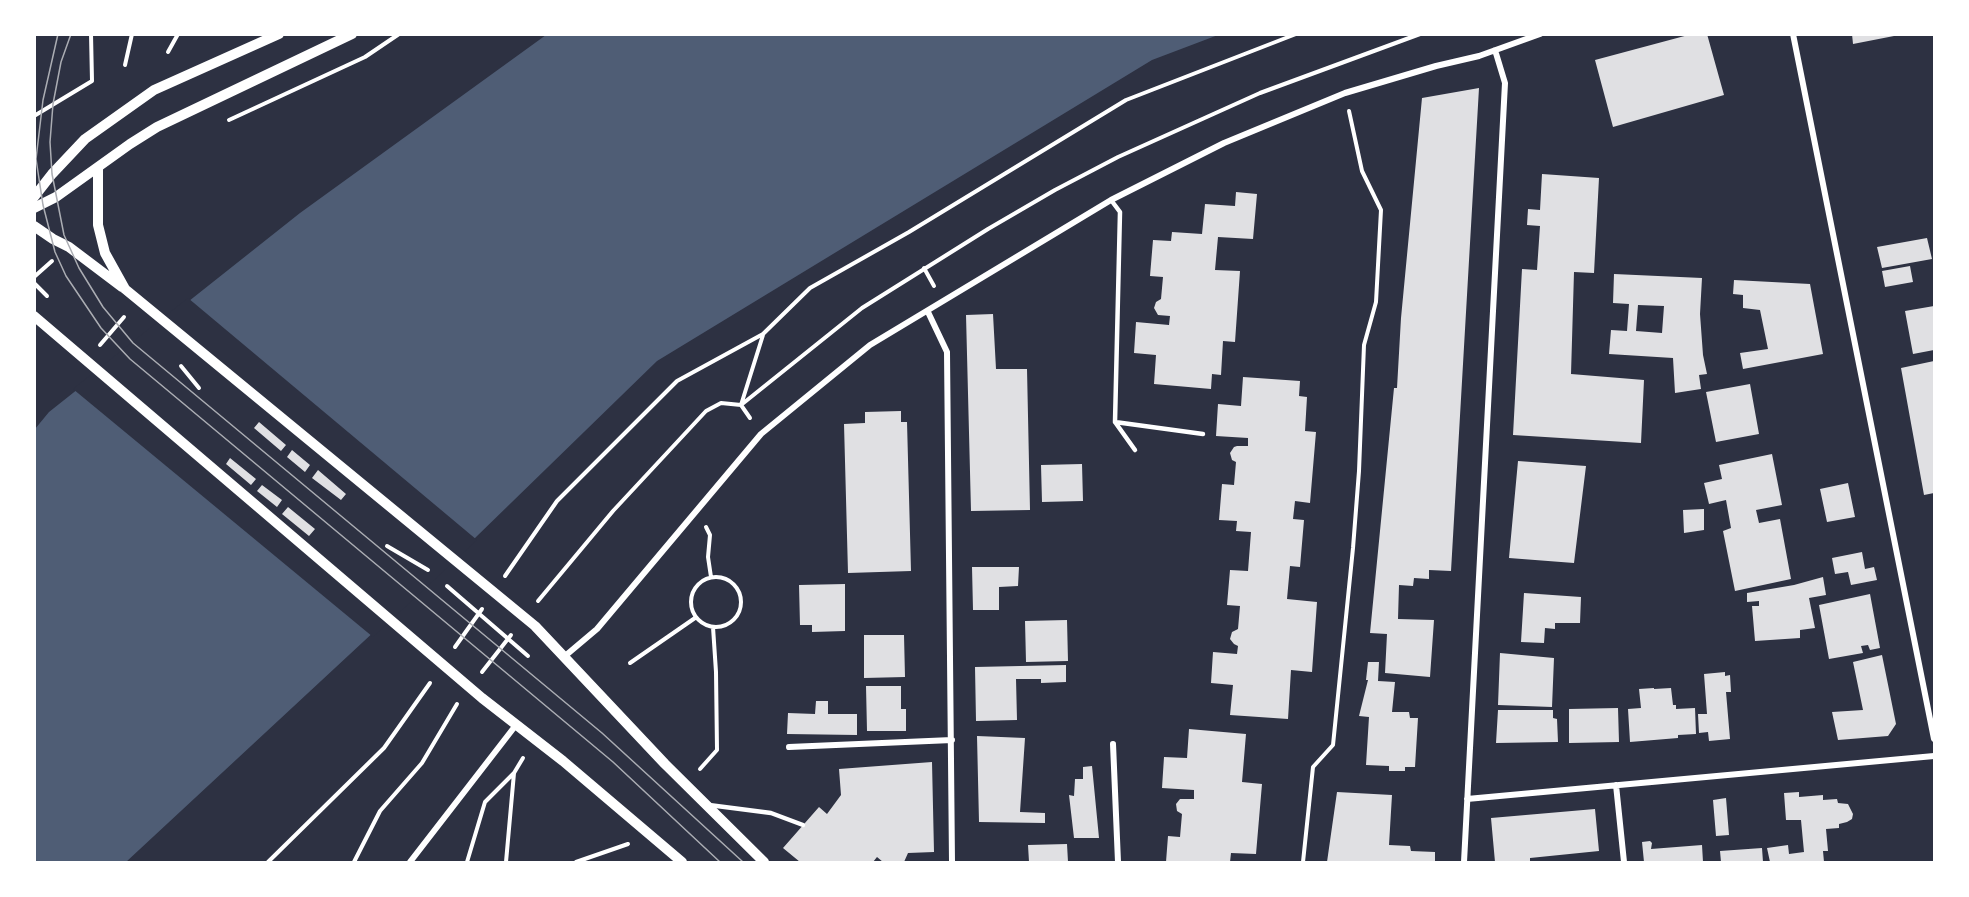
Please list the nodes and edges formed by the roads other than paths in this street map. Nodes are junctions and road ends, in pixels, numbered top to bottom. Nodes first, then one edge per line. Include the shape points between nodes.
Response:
1 (279, 34) edge
2 (352, 34) edge
3 (1540, 34) edge
4 (1793, 34) edge
5 (1495, 51) junction
6 (98, 168) junction
7 (34, 197) edge
8 (1111, 200) junction
9 (34, 208) edge
10 (34, 226) edge
11 (125, 289) junction
12 (928, 312) junction
13 (34, 316) edge
14 (1115, 422) junction
15 (1203, 434) dead end
16 (1135, 450) dead end
17 (565, 656) junction
18 (516, 725) junction
19 (1935, 739) edge
20 (952, 740) junction
21 (1113, 744) dead end
22 (789, 747) dead end
23 (1935, 756) edge
24 (1616, 785) junction
25 (1467, 799) junction
26 (706, 805) junction
27 (803, 825) dead end
28 (410, 862) edge
29 (679, 862) edge
30 (764, 862) edge
31 (952, 862) edge
32 (1118, 862) edge
33 (1464, 862) edge
34 (1624, 862) edge

1 - 7 street via 153,90 85,139
2 - 6 street via 157,127
3 - 5 street
4 - 19 street
5 - 8 street via 1345,93 1224,143
5 - 25 street via 1505,83
6 - 9 street
6 - 11 street via 98,225 105,253
8 - 12 street
8 - 14 lane via 1120,212
10 - 11 street
11 - 17 street via 535,626
12 - 17 street via 870,345 761,434 597,629
12 - 20 street via 947,352
13 - 18 street
14 - 15 lane
14 - 16 lane
17 - 26 street
18 - 28 street
18 - 29 street
20 - 22 street
20 - 31 street
21 - 32 street
23 - 24 street
24 - 25 street
24 - 34 street
25 - 33 street
26 - 27 lane via 771,813
26 - 30 street

